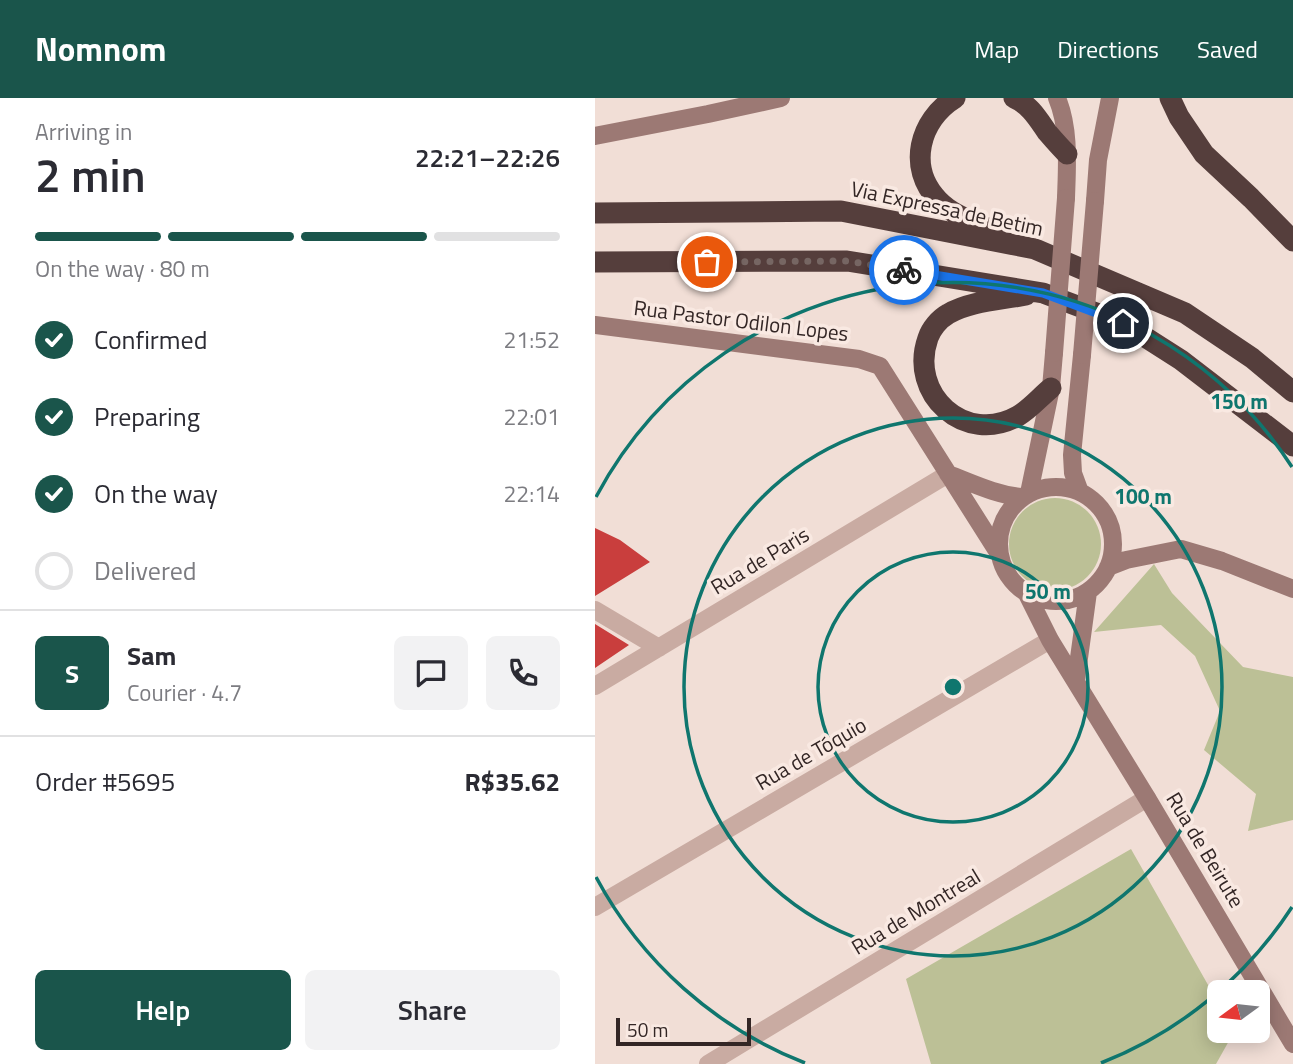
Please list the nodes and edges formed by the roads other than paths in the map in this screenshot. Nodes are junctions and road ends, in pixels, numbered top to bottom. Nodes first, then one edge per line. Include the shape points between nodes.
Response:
1 (781, 98) edge
2 (955, 98) edge
3 (1014, 98) edge
4 (1057, 98) edge
5 (1110, 98) edge
6 (1170, 98) edge
7 (595, 136) edge
8 (1067, 154) junction
9 (595, 213) edge
10 (1293, 241) edge
11 (1035, 249) junction
12 (595, 262) edge
13 (1043, 293) junction
14 (595, 325) edge
15 (1051, 388) junction
16 (1293, 392) edge
17 (1293, 446) edge
18 (948, 474) junction
19 (1080, 492) junction
20 (1026, 495) junction
21 (999, 554) junction
22 (1108, 567) junction
23 (1293, 589) edge
24 (1088, 592) junction
25 (1027, 594) junction
26 (595, 610) edge
27 (1051, 640) junction
28 (659, 648) junction
29 (1076, 680) junction
30 (595, 686) edge
31 (1147, 798) junction
32 (595, 907) edge
33 (1293, 1044) edge
34 (708, 1064) edge

1 - 7 street
2 - 11 highway via 929,122 921,141 920,163 926,183 955,213
3 - 8 highway via 1037,116
4 - 8 street
5 - 19 street, bridge via 1098,160 1072,455
6 - 10 highway via 1204,154
8 - 15 street, bridge
9 - 11 highway, Via Expressa de Betim via 841,211
11 - 16 highway, Via Expressa de Betim via 1185,313
12 - 13 highway via 847,261
13 - 15 highway via 971,305 947,314 931,330 923,371 930,391 943,407 980,425 1000,424 1020,415
13 - 17 highway via 1123,323 1181,360
14 - 18 street, Rua Pastor Odilon Lopes via 859,359 880,366
15 - 20 street
18 - 20 street via 1009,496
18 - 21 street
18 - 28 street, Rua de Paris
19 - 20 street via 1063,487
19 - 22 street via 1097,505 1108,523 1112,551
20 - 21 street via 1003,523
21 - 25 street via 1014,584
22 - 23 street via 1181,549
22 - 24 street
24 - 25 street via 1058,602
24 - 29 street
25 - 27 street, Rua de Beirute
26 - 28 street
27 - 29 street, Rua de Beirute
27 - 32 street, Rua de Tóquio
28 - 30 street, Rua de Paris
29 - 31 street, Rua de Beirute
31 - 33 street, Rua de Beirute
31 - 34 street, Rua de Montreal

